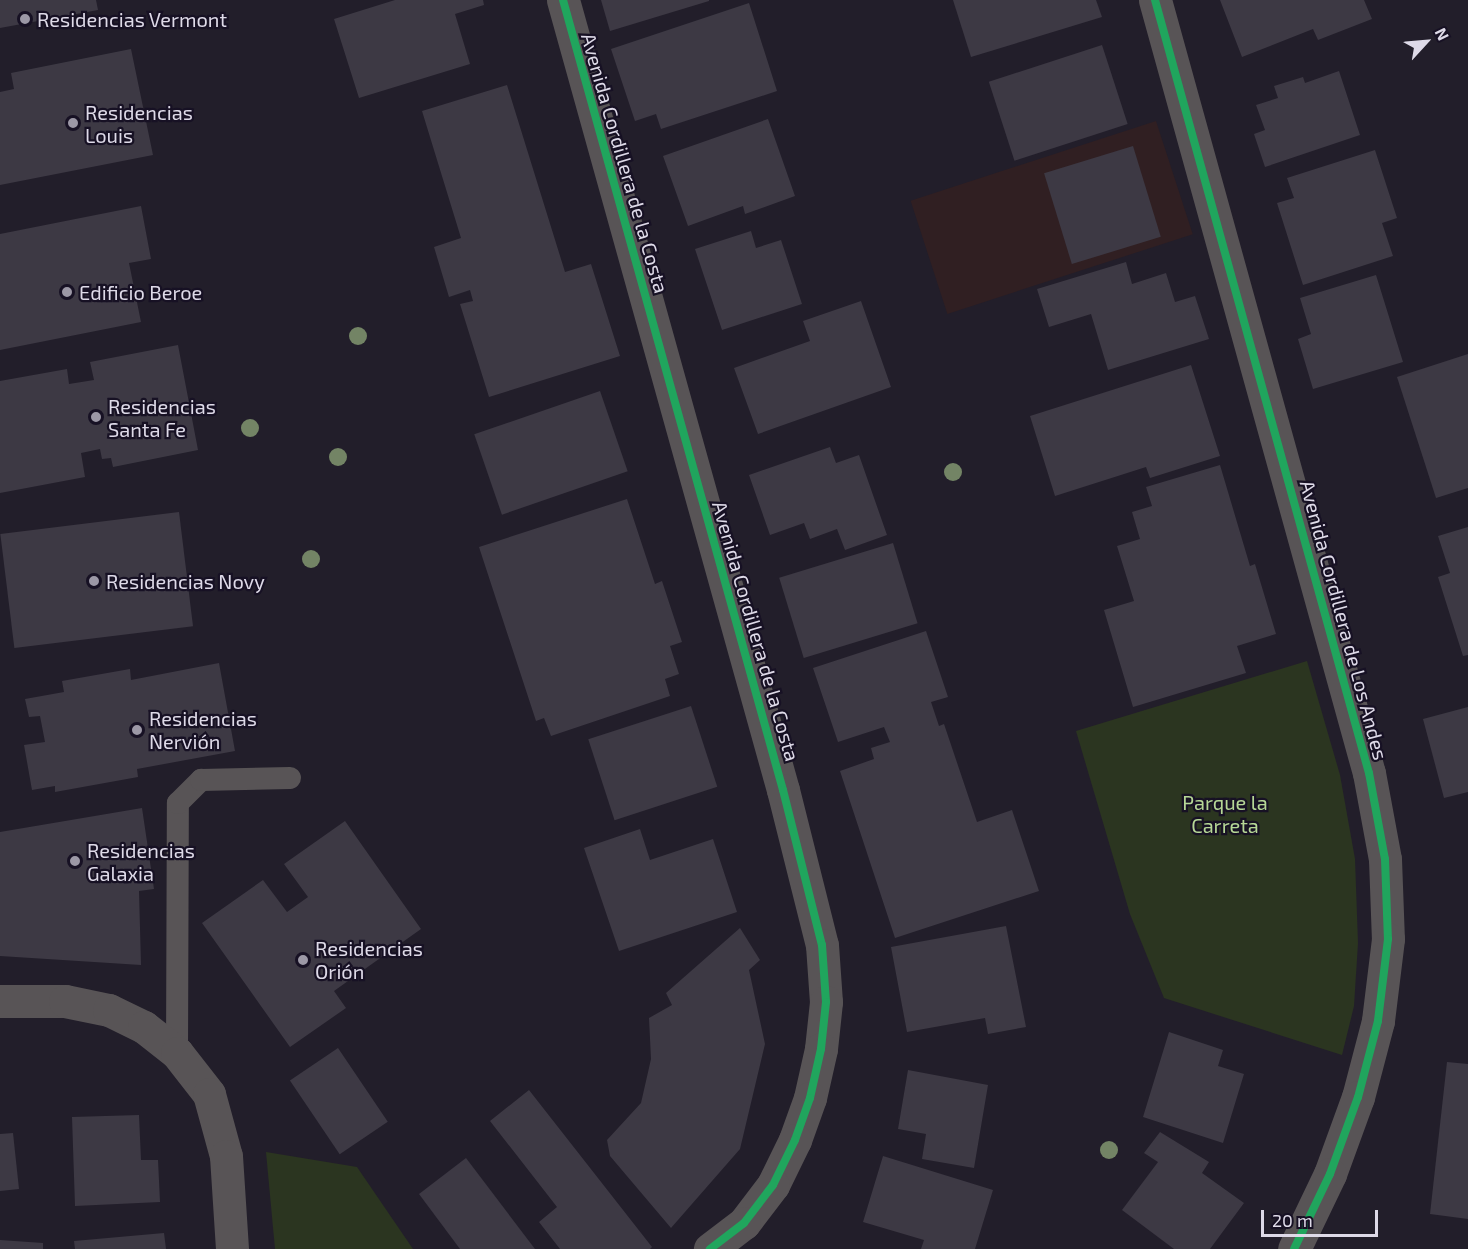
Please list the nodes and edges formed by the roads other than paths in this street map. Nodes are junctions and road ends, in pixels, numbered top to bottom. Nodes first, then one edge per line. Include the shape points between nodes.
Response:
1 (563, 0) edge
2 (1155, 0) edge
3 (290, 778) dead end
4 (0, 1000) edge
5 (177, 1053) junction
6 (232, 1249) edge
7 (710, 1249) edge
8 (1294, 1249) edge

1 - 7 street, Avenida Cordillera de la Costa via 777,767 822,945 826,1002 821,1049 795,1140 773,1185 744,1223
2 - 8 street, Avenida Cordillera de Los Andes via 1369,773 1385,860 1388,939 1378,1021 1358,1097 1334,1163
3 - 5 lane via 201,780 178,802
4 - 5 street via 65,1001 109,1010 144,1027
5 - 6 street via 209,1094 226,1156

